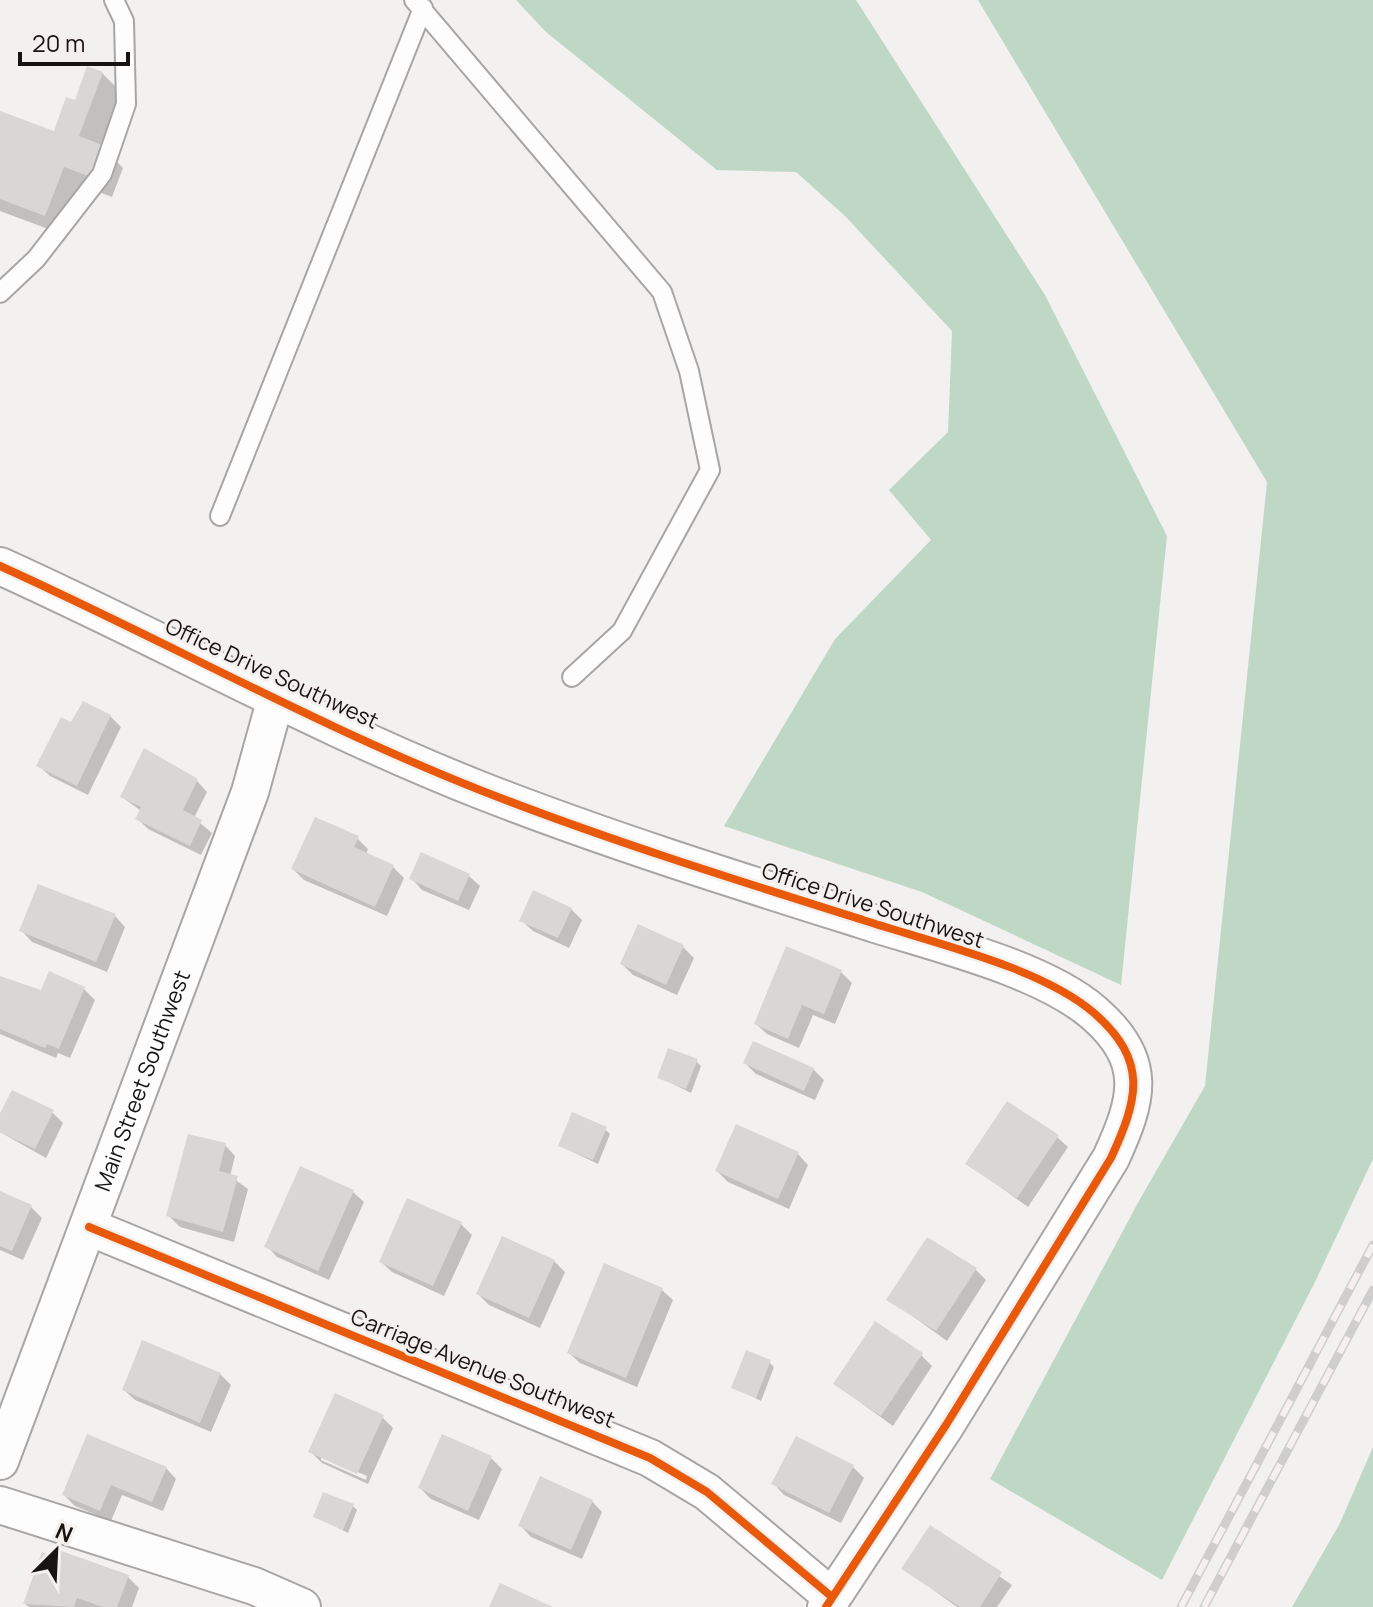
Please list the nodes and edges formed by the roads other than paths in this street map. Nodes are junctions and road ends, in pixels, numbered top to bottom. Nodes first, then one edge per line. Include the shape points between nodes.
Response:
1 (114, 0) edge
2 (418, 4) edge
3 (0, 293) edge
4 (220, 516) dead end
5 (0, 566) edge
6 (572, 677) dead end
7 (276, 698) junction
8 (89, 1227) junction
9 (0, 1461) edge
10 (0, 1505) edge
11 (829, 1602) edge
12 (302, 1607) edge

1 - 3 lane via 124,21 126,104 102,174 36,259
2 - 4 lane
2 - 6 lane via 662,292 689,371 710,470 622,631
5 - 7 street, Office Drive Southwest
7 - 8 street, Main Street Southwest via 250,792
7 - 11 street, Office Drive Southwest via 483,791 988,960 1056,989 1093,1013 1122,1045 1135,1080 1132,1111 1111,1158
8 - 9 street, Main Street Southwest
8 - 11 street, Carriage Avenue Southwest via 650,1458 707,1492
10 - 12 street via 254,1586

